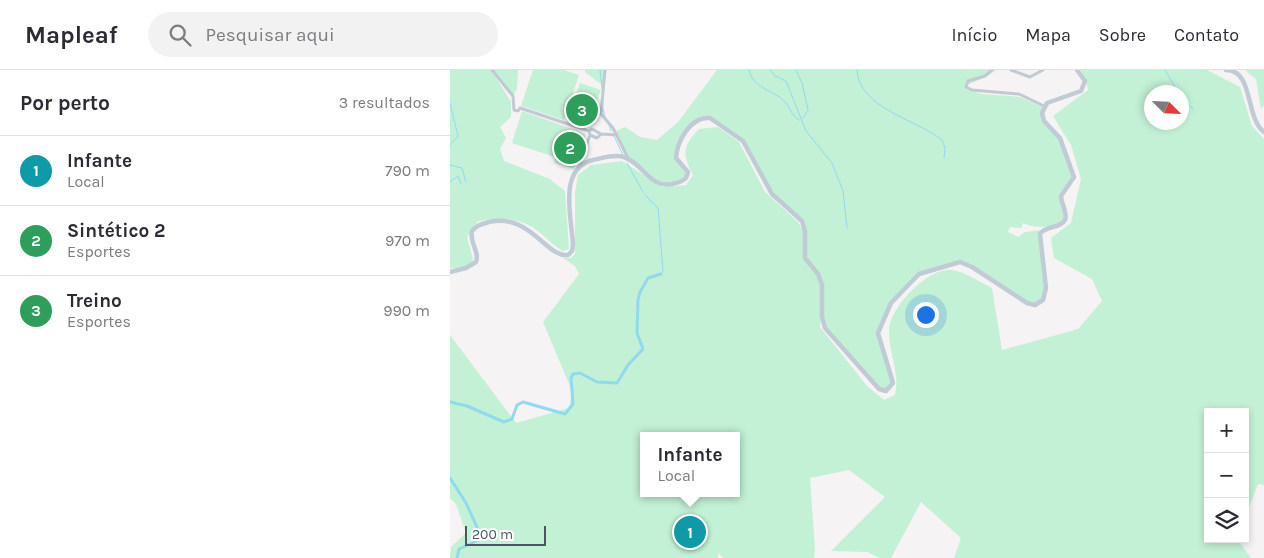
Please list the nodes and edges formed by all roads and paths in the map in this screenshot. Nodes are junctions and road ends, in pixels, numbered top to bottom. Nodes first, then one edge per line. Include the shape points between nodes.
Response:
1 (492, 70) edge
2 (605, 70) edge
3 (992, 70) edge
4 (1011, 70) edge
5 (1043, 70) edge
6 (1077, 70) edge
7 (1226, 70) edge
8 (1044, 106) junction
9 (588, 131) junction
10 (1264, 132) edge
11 (601, 134) junction
12 (590, 135) junction
13 (617, 135) junction
14 (628, 159) junction
15 (578, 167) junction
16 (450, 272) edge

1 - 9 street via 513,96 515,105
2 - 13 street via 601,114
3 - 8 street via 985,76 968,81 966,87 1019,94
4 - 5 street via 1030,77
6 - 8 main road via 1085,81 1081,91
7 - 10 main road via 1235,71 1240,76 1254,120
8 - 14 main road via 1043,117 1060,138 1074,178 1061,196 1066,215 1064,221 1040,234 1046,288 1043,300 1035,305 1027,303 960,262 918,274 895,298 878,329 893,383 886,391 879,389 825,328 822,285 805,258 802,221 772,194 738,136 710,118 700,120 685,132 679,143 676,158 688,172 686,178 668,185 658,184
9 - 11 street via 592,129
9 - 12 street
11 - 12 street via 599,138
11 - 13 street
12 - 15 street
13 - 14 street
14 - 15 main road via 610,156
15 - 16 main road via 569,185 573,245 570,253 566,256 559,254 531,230 516,223 493,221 472,231 471,240 478,256 476,262

